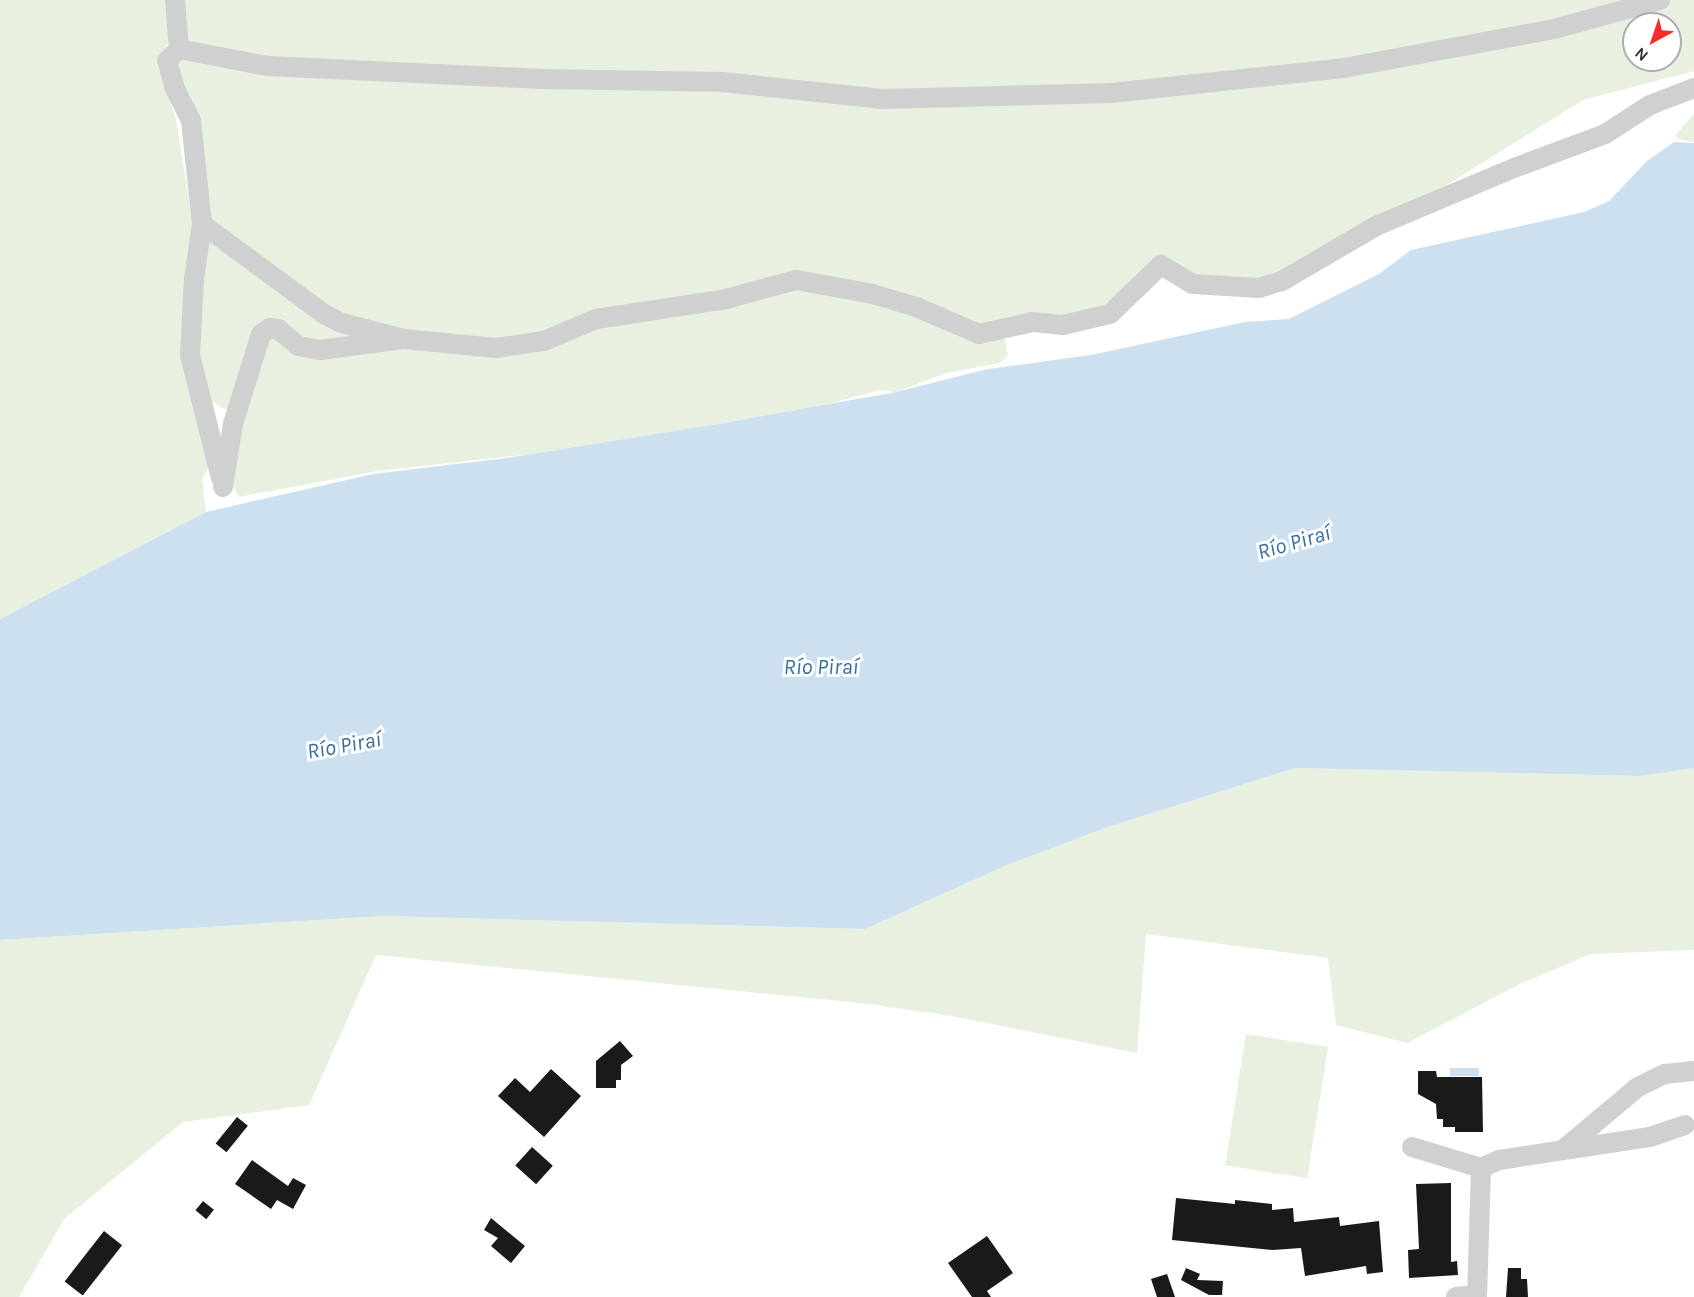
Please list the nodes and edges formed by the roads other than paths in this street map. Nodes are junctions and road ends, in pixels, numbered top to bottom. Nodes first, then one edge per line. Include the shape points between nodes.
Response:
1 (175, 0) edge
2 (1660, 0) edge
3 (179, 49) junction
4 (1694, 88) edge
5 (202, 224) junction
6 (404, 339) junction
7 (1694, 1071) edge
8 (1685, 1125) dead end
9 (1412, 1147) dead end
10 (1564, 1149) junction
11 (1481, 1168) junction
12 (1476, 1296) edge
13 (1456, 1297) edge

1 - 3 street
2 - 3 street via 1554,29 1344,68 1111,93 883,99 722,82 299,68 214,58
3 - 5 street via 167,61 191,121
4 - 6 street via 1650,105 1605,134 1376,226 1282,282 1259,288 1194,284 1161,265 1110,314 1063,325 1033,322 1002,326 979,334 916,307 873,294 796,280 726,299 596,318 544,341 496,348
5 - 6 street via 324,314 342,323
5 - 6 street via 193,289 190,356 223,487 233,424 261,334 270,327 278,329 298,346 320,350
7 - 10 street via 1665,1074 1638,1087
8 - 10 street via 1650,1137
9 - 11 street
10 - 11 street via 1499,1160
11 - 12 street
12 - 13 street

